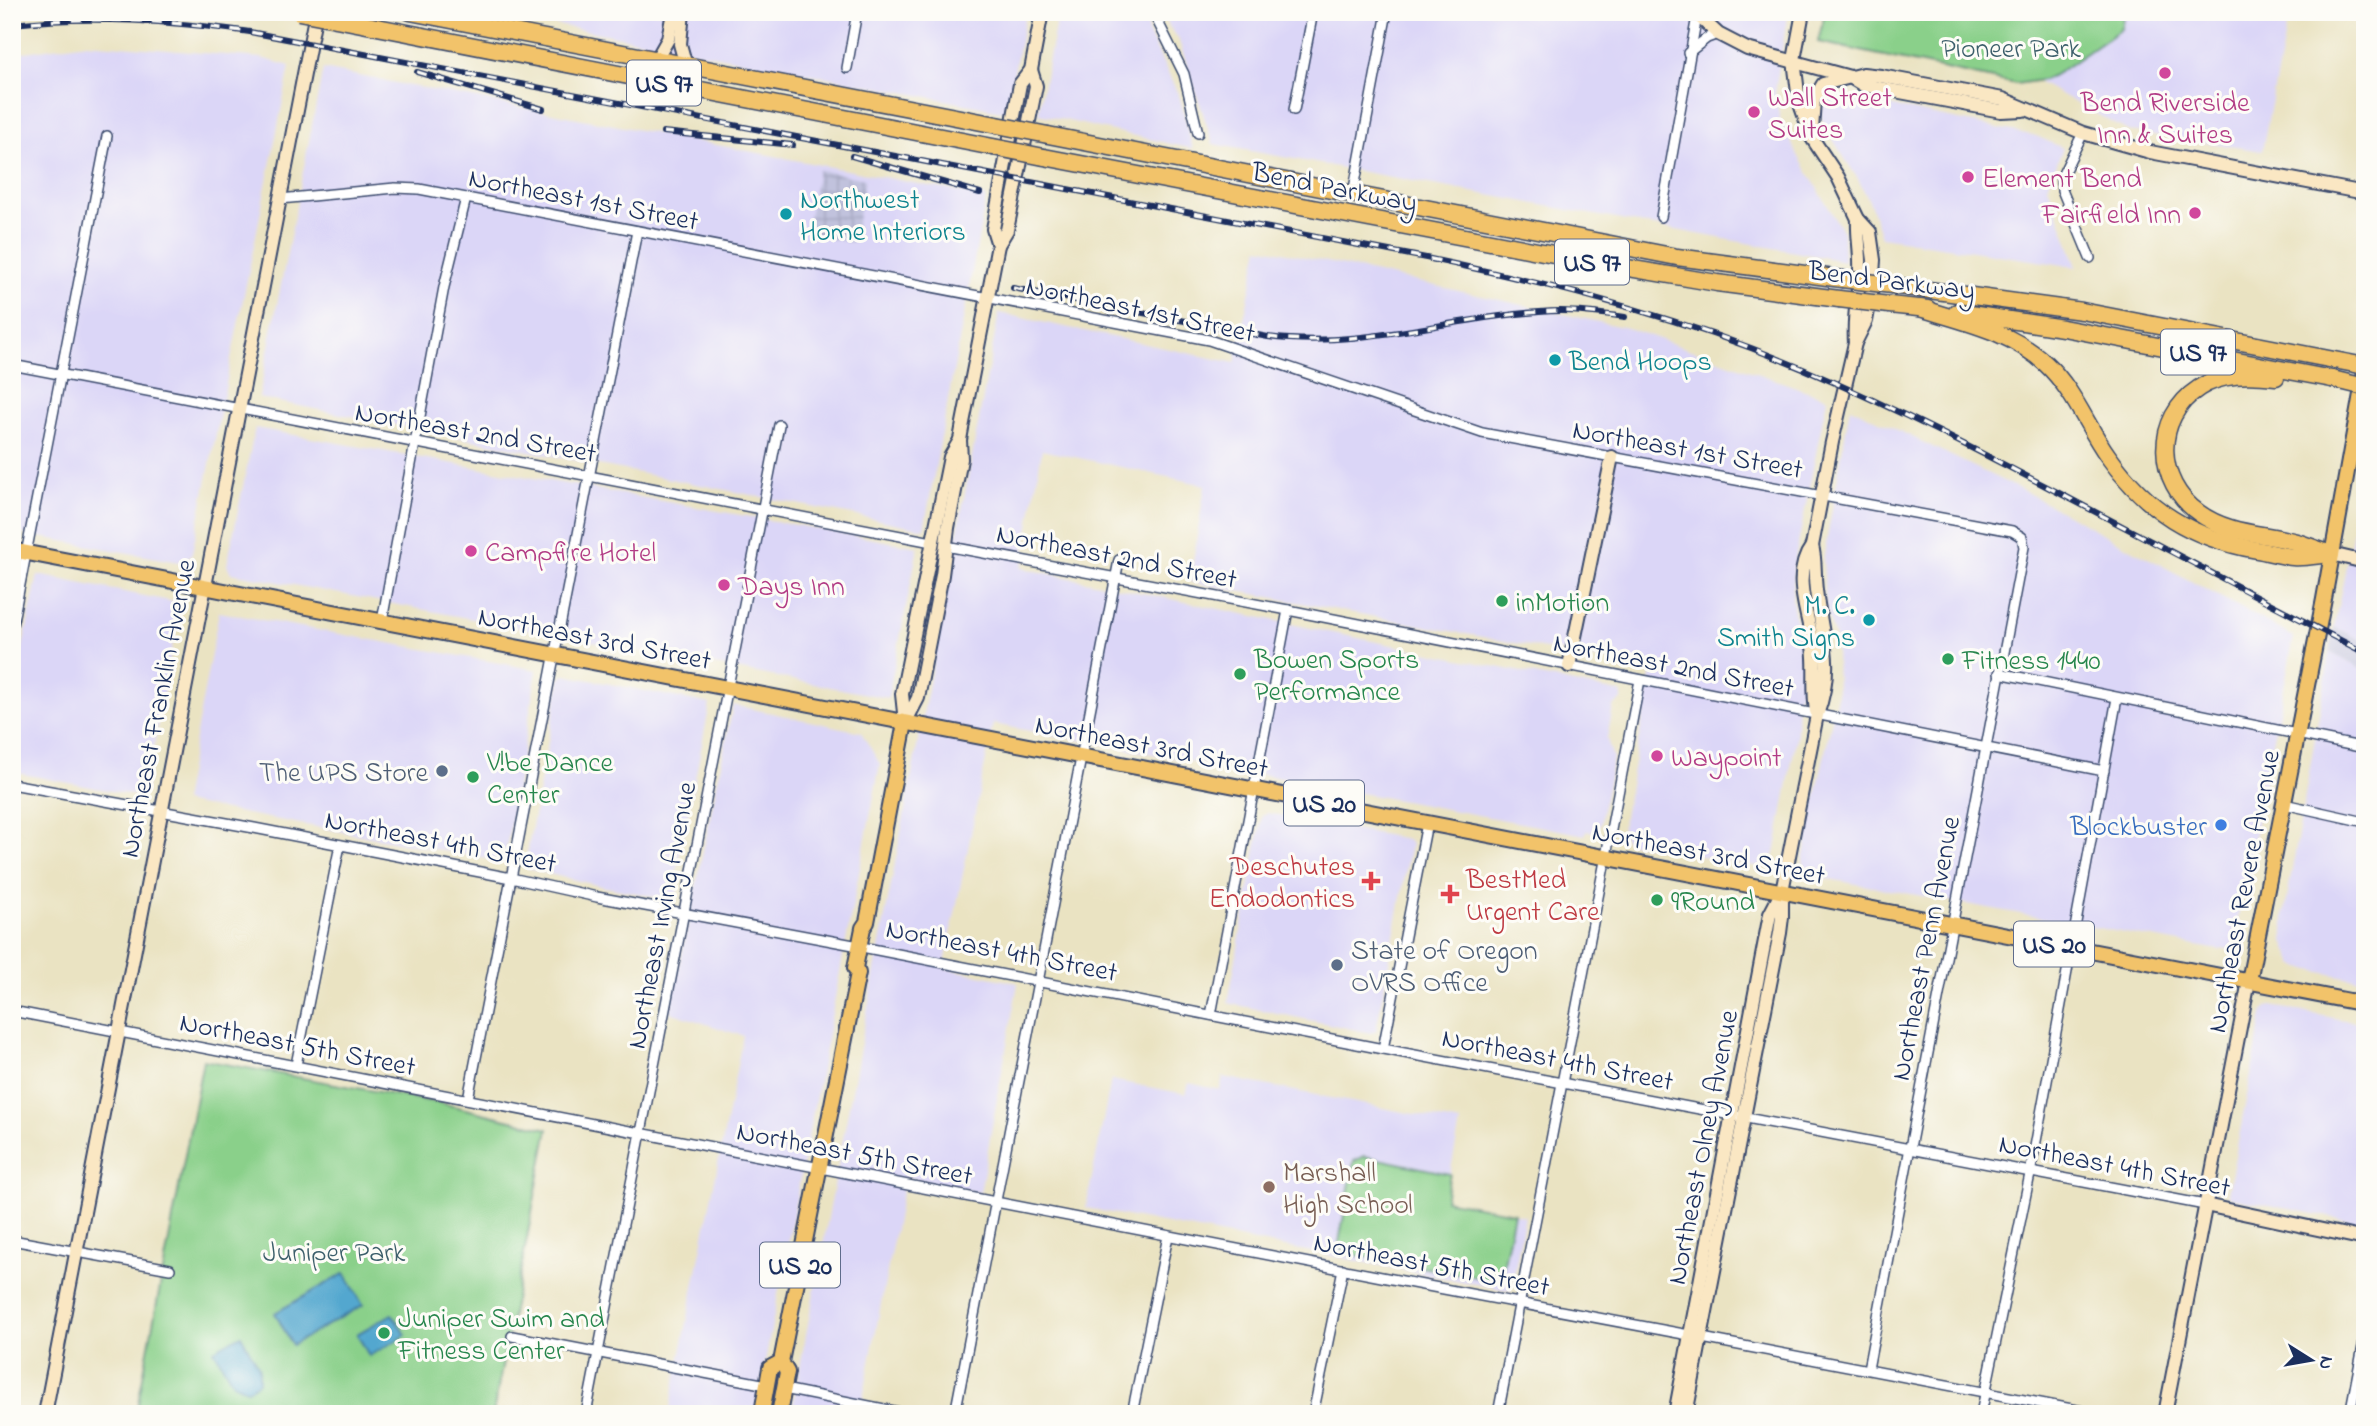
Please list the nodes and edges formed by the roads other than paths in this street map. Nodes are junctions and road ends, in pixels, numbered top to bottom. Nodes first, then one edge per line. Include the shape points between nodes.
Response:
1 (299, 12) edge
2 (316, 12) edge
3 (410, 12) edge
4 (673, 12) edge
5 (683, 12) edge
6 (858, 12) edge
7 (1042, 12) edge
8 (1153, 12) edge
9 (1313, 12) edge
10 (1387, 12) edge
11 (1802, 12) edge
12 (1695, 14) edge
13 (1718, 34) junction
14 (1688, 52) junction
15 (656, 60) junction
16 (1794, 60) junction
17 (686, 66) junction
18 (847, 68) dead end
19 (1031, 71) junction
20 (1850, 77) junction
21 (1989, 97) junction
22 (1948, 101) junction
23 (1294, 110) dead end
24 (2028, 110) junction
25 (1198, 133) dead end
26 (2083, 133) junction
27 (107, 136) dead end
28 (1812, 138) junction
29 (2365, 193) edge
30 (1353, 194) junction
31 (466, 198) junction
32 (280, 199) junction
33 (1661, 217) dead end
34 (1858, 219) junction
35 (637, 231) junction
36 (998, 245) junction
37 (2090, 258) dead end
38 (988, 299) junction
39 (1920, 308) junction
40 (1855, 343) junction
41 (12, 365) edge
42 (61, 374) junction
43 (2365, 376) edge
44 (2329, 379) junction
45 (238, 409) junction
46 (779, 425) dead end
47 (960, 440) junction
48 (417, 442) junction
49 (1612, 457) junction
50 (589, 475) junction
51 (1823, 496) junction
52 (762, 508) junction
53 (2022, 537) joint
54 (932, 542) junction
55 (946, 545) junction
56 (19, 551) edge
57 (2331, 554) junction
58 (1119, 560) dead end
59 (2365, 562) edge
60 (1116, 577) junction
61 (204, 586) junction
62 (1288, 610) junction
63 (382, 621) junction
64 (12, 626) edge
65 (554, 654) junction
66 (1569, 666) junction
67 (1999, 673) junction
68 (1640, 680) junction
69 (727, 688) junction
70 (2117, 698) junction
71 (1816, 715) junction
72 (905, 723) junction
73 (2297, 734) junction
74 (1984, 748) junction
75 (2365, 748) edge
76 (1082, 756) junction
77 (2104, 771) junction
78 (12, 784) edge
79 (1254, 789) junction
80 (2284, 804) junction
81 (162, 811) junction
82 (2365, 822) edge
83 (1427, 823) junction
84 (340, 845) junction
85 (1606, 858) junction
86 (511, 878) junction
87 (1782, 891) junction
88 (683, 912) junction
89 (1951, 923) junction
90 (863, 947) junction
91 (2071, 947) junction
92 (1039, 980) junction
93 (2249, 981) junction
94 (2365, 1004) edge
95 (12, 1011) edge
96 (1211, 1015) junction
97 (119, 1032) junction
98 (1383, 1049) junction
99 (296, 1065) junction
100 (1562, 1083) junction
101 (468, 1099) junction
102 (1731, 1116) junction
103 (1745, 1118) junction
104 (640, 1133) junction
105 (1909, 1150) junction
106 (819, 1168) junction
107 (2030, 1174) junction
108 (995, 1202) junction
109 (2205, 1205) junction
110 (1168, 1236) junction
111 (2365, 1238) edge
112 (12, 1240) edge
113 (76, 1252) junction
114 (170, 1269) dead end
115 (1343, 1269) junction
116 (1519, 1303) junction
117 (512, 1336) dead end
118 (1696, 1336) junction
119 (2365, 1336) edge
120 (598, 1352) junction
121 (782, 1362) junction
122 (1868, 1369) junction
123 (767, 1385) junction
124 (784, 1389) junction
125 (1985, 1391) junction
126 (45, 1414) edge
127 (586, 1414) edge
128 (763, 1414) edge
129 (779, 1414) edge
130 (909, 1414) edge
131 (955, 1414) edge
132 (1132, 1414) edge
133 (1313, 1414) edge
134 (1498, 1414) edge
135 (1675, 1414) edge
136 (1686, 1414) edge
137 (1981, 1414) edge
138 (2098, 1414) edge
139 (2165, 1414) edge
140 (2350, 1414) edge

1 - 39 highway, Bend Parkway / US 97, bridge via 1622,267
2 - 32 main road, Northeast Franklin Avenue
3 - 15 highway, Bend Parkway / US 97
4 - 15 main road via 668,39
5 - 17 main road via 680,44
6 - 18 street
7 - 19 main road
8 - 25 street via 1184,74
9 - 23 street
10 - 30 street
11 - 16 main road, Northeast Olney Avenue
12 - 13 main road
12 - 14 street
13 - 14 street
13 - 16 main road via 1747,49
14 - 33 street
15 - 17 highway, Bend Parkway / US 97
16 - 20 main road
16 - 28 main road, Northeast Olney Avenue via 1799,101
17 - 30 highway, Bend Parkway / US 97, bridge
19 - 36 main road via 1035,86 1007,230
19 - 36 main road via 1020,84 993,229
20 - 21 main road via 1881,76
20 - 22 main road via 1863,85
20 - 28 main road via 1823,84 1817,91
21 - 22 main road via 1953,96
21 - 24 main road
22 - 24 main road via 2001,111
24 - 26 main road
26 - 29 main road via 2150,152
26 - 37 street via 2061,178
27 - 42 street
28 - 34 main road, Northeast Olney Avenue
30 - 43 highway, Bend Parkway / US 97, bridge via 1677,257 2082,311 2335,360
31 - 32 street, Northeast 1st Street via 395,188
31 - 35 street, Northeast 1st Street
31 - 48 street via 444,287
32 - 45 main road, Northeast Franklin Avenue
34 - 40 main road, Northeast Olney Avenue
34 - 40 main road, Northeast Olney Avenue via 1870,232 1874,272 1866,321
35 - 38 street, Northeast 1st Street
35 - 50 street
36 - 38 main road
38 - 47 main road
38 - 49 street, Northeast 1st Street via 1209,340 1454,425
39 - 44 highway, Bend Parkway / US 97 via 2063,328
39 - 57 highway via 2007,337 2036,356 2065,384 2129,484 2175,522 2227,545 2294,557
40 - 51 main road, Northeast Olney Avenue
41 - 42 street, Northeast 2nd Street
42 - 45 street, Northeast 2nd Street
42 - 56 street
43 - 44 highway, Bend Parkway / US 97, bridge
43 - 57 main road, Northeast Revere Avenue
44 - 57 highway via 2241,375 2200,386 2172,416 2164,459 2170,479 2199,514 2244,533
45 - 48 street, Northeast 2nd Street
45 - 61 main road, Northeast Franklin Avenue
46 - 52 street, Northeast Irving Avenue
47 - 54 main road via 950,457
47 - 55 main road via 961,459
48 - 50 street, Northeast 2nd Street
48 - 63 street
49 - 51 street, Northeast 1st Street
49 - 66 main road
50 - 52 street, Northeast 2nd Street
50 - 65 street
51 - 53 street, Northeast 1st Street via 2012,531
51 - 71 main road, Northeast Olney Avenue via 1812,545 1803,558 1802,583 1814,654
52 - 54 street, Northeast 2nd Street
52 - 69 street, Northeast Irving Avenue
53 - 67 street, Northeast Penn Avenue via 2024,547
54 - 72 main road via 902,694
55 - 60 street, Northeast 2nd Street
55 - 72 main road via 918,698
56 - 61 main road, Northeast 3rd Street
56 - 64 street
57 - 59 main road
57 - 73 main road, Northeast Revere Avenue
58 - 60 street
60 - 62 street, Northeast 2nd Street
60 - 76 street
61 - 63 main road, Northeast 3rd Street
61 - 81 main road, Northeast Franklin Avenue
62 - 66 street, Northeast 2nd Street
62 - 79 street
63 - 65 main road, Northeast 3rd Street
65 - 69 main road, Northeast 3rd Street
65 - 86 street
66 - 68 street, Northeast 2nd Street
67 - 70 street
67 - 74 street, Northeast Penn Avenue
68 - 71 street, Northeast 2nd Street
68 - 85 street
69 - 72 main road, Northeast 3rd Street
69 - 88 street, Northeast Irving Avenue
70 - 73 street
70 - 77 street
71 - 74 street, Northeast 2nd Street
71 - 87 main road, Northeast Olney Avenue
72 - 76 main road, Northeast 3rd Street / US 20
72 - 90 main road, US 20 via 863,928
73 - 75 street
73 - 80 main road, Northeast Revere Avenue
74 - 77 street, Northeast 2nd Street
74 - 89 street, Northeast Penn Avenue
76 - 79 main road, Northeast 3rd Street / US 20
76 - 92 street
77 - 91 street
78 - 81 street, Northeast 4th Street
79 - 83 main road, Northeast 3rd Street / US 20
79 - 96 street
80 - 82 street
80 - 93 main road, Northeast Revere Avenue
81 - 84 street, Northeast 4th Street
81 - 97 main road, Northeast Franklin Avenue
83 - 85 main road, Northeast 3rd Street / US 20
83 - 98 street
84 - 86 street, Northeast 4th Street
84 - 99 street
85 - 87 main road, Northeast 3rd Street / US 20
85 - 100 street
86 - 88 street, Northeast 4th Street
86 - 101 street
87 - 89 main road, Northeast 3rd Street / US 20
87 - 102 main road, Northeast Olney Avenue via 1770,914
87 - 103 main road, Northeast Olney Avenue via 1782,917
88 - 90 street, Northeast 4th Street
88 - 104 street, Northeast Irving Avenue
89 - 91 main road, Northeast 3rd Street / US 20
89 - 105 street, Northeast Penn Avenue
90 - 92 street, Northeast 4th Street
90 - 106 main road, US 20 via 862,970
91 - 93 main road, Northeast 3rd Street / US 20
91 - 107 street
92 - 96 street, Northeast 4th Street
92 - 108 street
93 - 94 main road, Northeast 3rd Street / US 20
93 - 109 main road, Northeast Revere Avenue
95 - 97 street, Northeast 5th Street
96 - 98 street, Northeast 4th Street
97 - 99 street, Northeast 5th Street
97 - 113 main road, Northeast Franklin Avenue
98 - 100 street, Northeast 4th Street
99 - 101 street, Northeast 5th Street
100 - 102 street, Northeast 4th Street
100 - 116 street
101 - 104 street, Northeast 5th Street
102 - 103 street, Northeast 4th Street
102 - 118 main road, Northeast Olney Avenue
103 - 105 street, Northeast 4th Street
103 - 118 main road, Northeast Olney Avenue
104 - 106 street, Northeast 5th Street
104 - 120 street, Northeast Irving Avenue
105 - 107 street, Northeast 4th Street
105 - 122 street, Northeast Penn Avenue
106 - 108 street, Northeast 5th Street
106 - 121 main road, US 20
107 - 109 street, Northeast 4th Street
107 - 125 street
108 - 110 street, Northeast 5th Street
108 - 131 street
109 - 111 main road, Northeast 4th Street
109 - 139 main road, Northeast Revere Avenue
110 - 115 street, Northeast 5th Street
110 - 132 street
112 - 113 street
113 - 114 street
113 - 126 main road, Northeast Franklin Avenue
115 - 116 street, Northeast 5th Street
115 - 133 street
116 - 118 street, Northeast 5th Street
116 - 134 street
117 - 120 street
118 - 122 street, Northeast 5th Street
118 - 135 main road, Northeast Olney Avenue
118 - 136 main road, Northeast Olney Avenue
119 - 140 street
120 - 123 street
120 - 127 street, Northeast Irving Avenue
121 - 123 main road, US 20 via 770,1368
121 - 124 main road, US 20 via 787,1372
122 - 125 street, Northeast 5th Street
123 - 128 main road, US 20
124 - 129 main road, US 20
124 - 130 street
125 - 137 street
125 - 138 street, Northeast 5th Street

